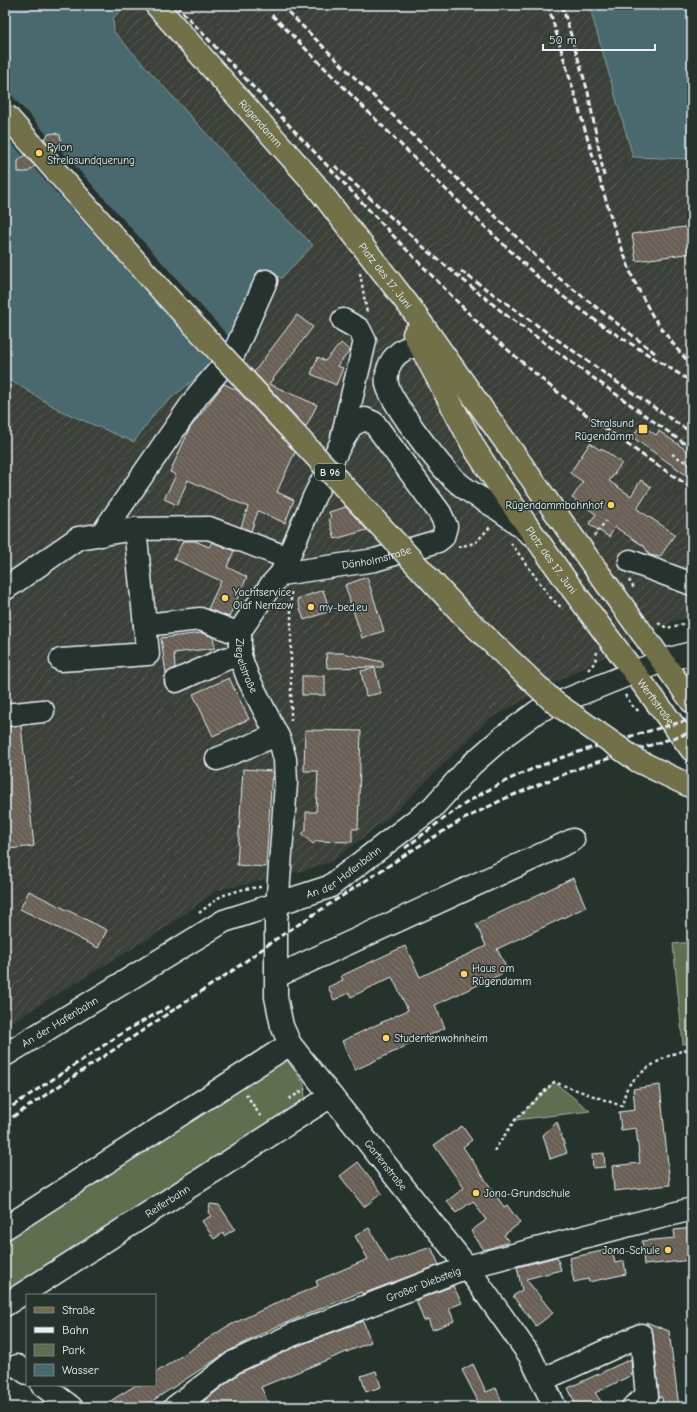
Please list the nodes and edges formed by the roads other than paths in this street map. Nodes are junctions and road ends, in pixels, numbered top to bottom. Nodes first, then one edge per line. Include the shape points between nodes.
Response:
1 (156, 5) edge
2 (5, 114) edge
3 (361, 245) junction
4 (266, 281) dead end
5 (343, 320) dead end
6 (422, 348) junction
7 (451, 366) junction
8 (339, 447) junction
9 (440, 513) joint
10 (135, 529) junction
11 (101, 535) junction
12 (541, 544) junction
13 (630, 560) dead end
14 (284, 566) junction
15 (692, 584) edge
16 (5, 589) edge
17 (145, 625) junction
18 (240, 634) junction
19 (692, 653) edge
20 (240, 656) junction
21 (61, 660) dead end
22 (662, 661) junction
23 (633, 672) junction
24 (176, 681) dead end
25 (692, 702) edge
26 (43, 711) dead end
27 (5, 715) edge
28 (277, 735) junction
29 (692, 750) edge
30 (217, 759) dead end
31 (692, 787) edge
32 (573, 840) dead end
33 (278, 904) junction
34 (277, 976) junction
35 (290, 1044) junction
36 (5, 1055) edge
37 (331, 1096) junction
38 (692, 1209) edge
39 (5, 1228) edge
40 (467, 1267) junction
41 (5, 1305) edge
42 (542, 1380) junction
43 (43, 1386) edge
44 (71, 1407) edge
45 (175, 1407) edge
46 (555, 1407) edge
47 (633, 1407) edge

1 - 3 main road, Rügendamm via 313,182
2 - 31 main road, B 96, bridge via 163,292 465,617 554,702 638,761
3 - 6 main road, Platz des 17. Juni
3 - 7 main road, Platz des 17. Juni via 410,307
4 - 11 street via 234,353 198,395
5 - 8 street, Ziegelstraße via 359,329 365,341
6 - 7 street via 432,351
6 - 12 main road, Platz des 17. Juni via 475,450
6 - 12 street via 410,346 399,352 391,361 387,372 387,384 392,399 455,480 518,524
7 - 22 main road, Platz des 17. Juni
8 - 9 street, Ziegelstraße via 352,425 365,419 374,423
8 - 14 street, Ziegelstraße
9 - 14 street, Dänholmstraße via 446,526 443,537 438,541 375,560
10 - 11 street
10 - 14 street via 209,528
10 - 17 street
11 - 16 street via 78,538
12 - 23 main road, Platz des 17. Juni
13 - 15 street
14 - 18 street, Ziegelstraße
17 - 18 street via 200,618
17 - 21 street via 148,654
18 - 20 street, Ziegelstraße
19 - 22 street, An der Hafenbahn
20 - 24 street via 225,659
20 - 28 street, Ziegelstraße via 248,678
22 - 23 street, An der Hafenbahn
22 - 25 main road
23 - 29 main road, Werftstraße
23 - 33 street, An der Hafenbahn via 538,711 471,765 432,808 329,887
26 - 27 street
28 - 30 street
28 - 33 street, Ziegelstraße via 285,759 286,783
32 - 34 street
33 - 34 street, Gartenstraße
33 - 36 street, An der Hafenbahn via 224,920
34 - 35 street, Gartenstraße via 276,997 282,1026
35 - 37 street, Gartenstraße
35 - 39 street
37 - 40 street, Gartenstraße
37 - 41 street, Reiferbahn
38 - 40 street, Großer Diebsteig
40 - 42 street, Gartenstraße via 511,1327
40 - 45 street, Großer Diebsteig via 292,1336 234,1362
42 - 46 street, Gartenstraße
42 - 47 street via 641,1335 647,1396
43 - 44 street

